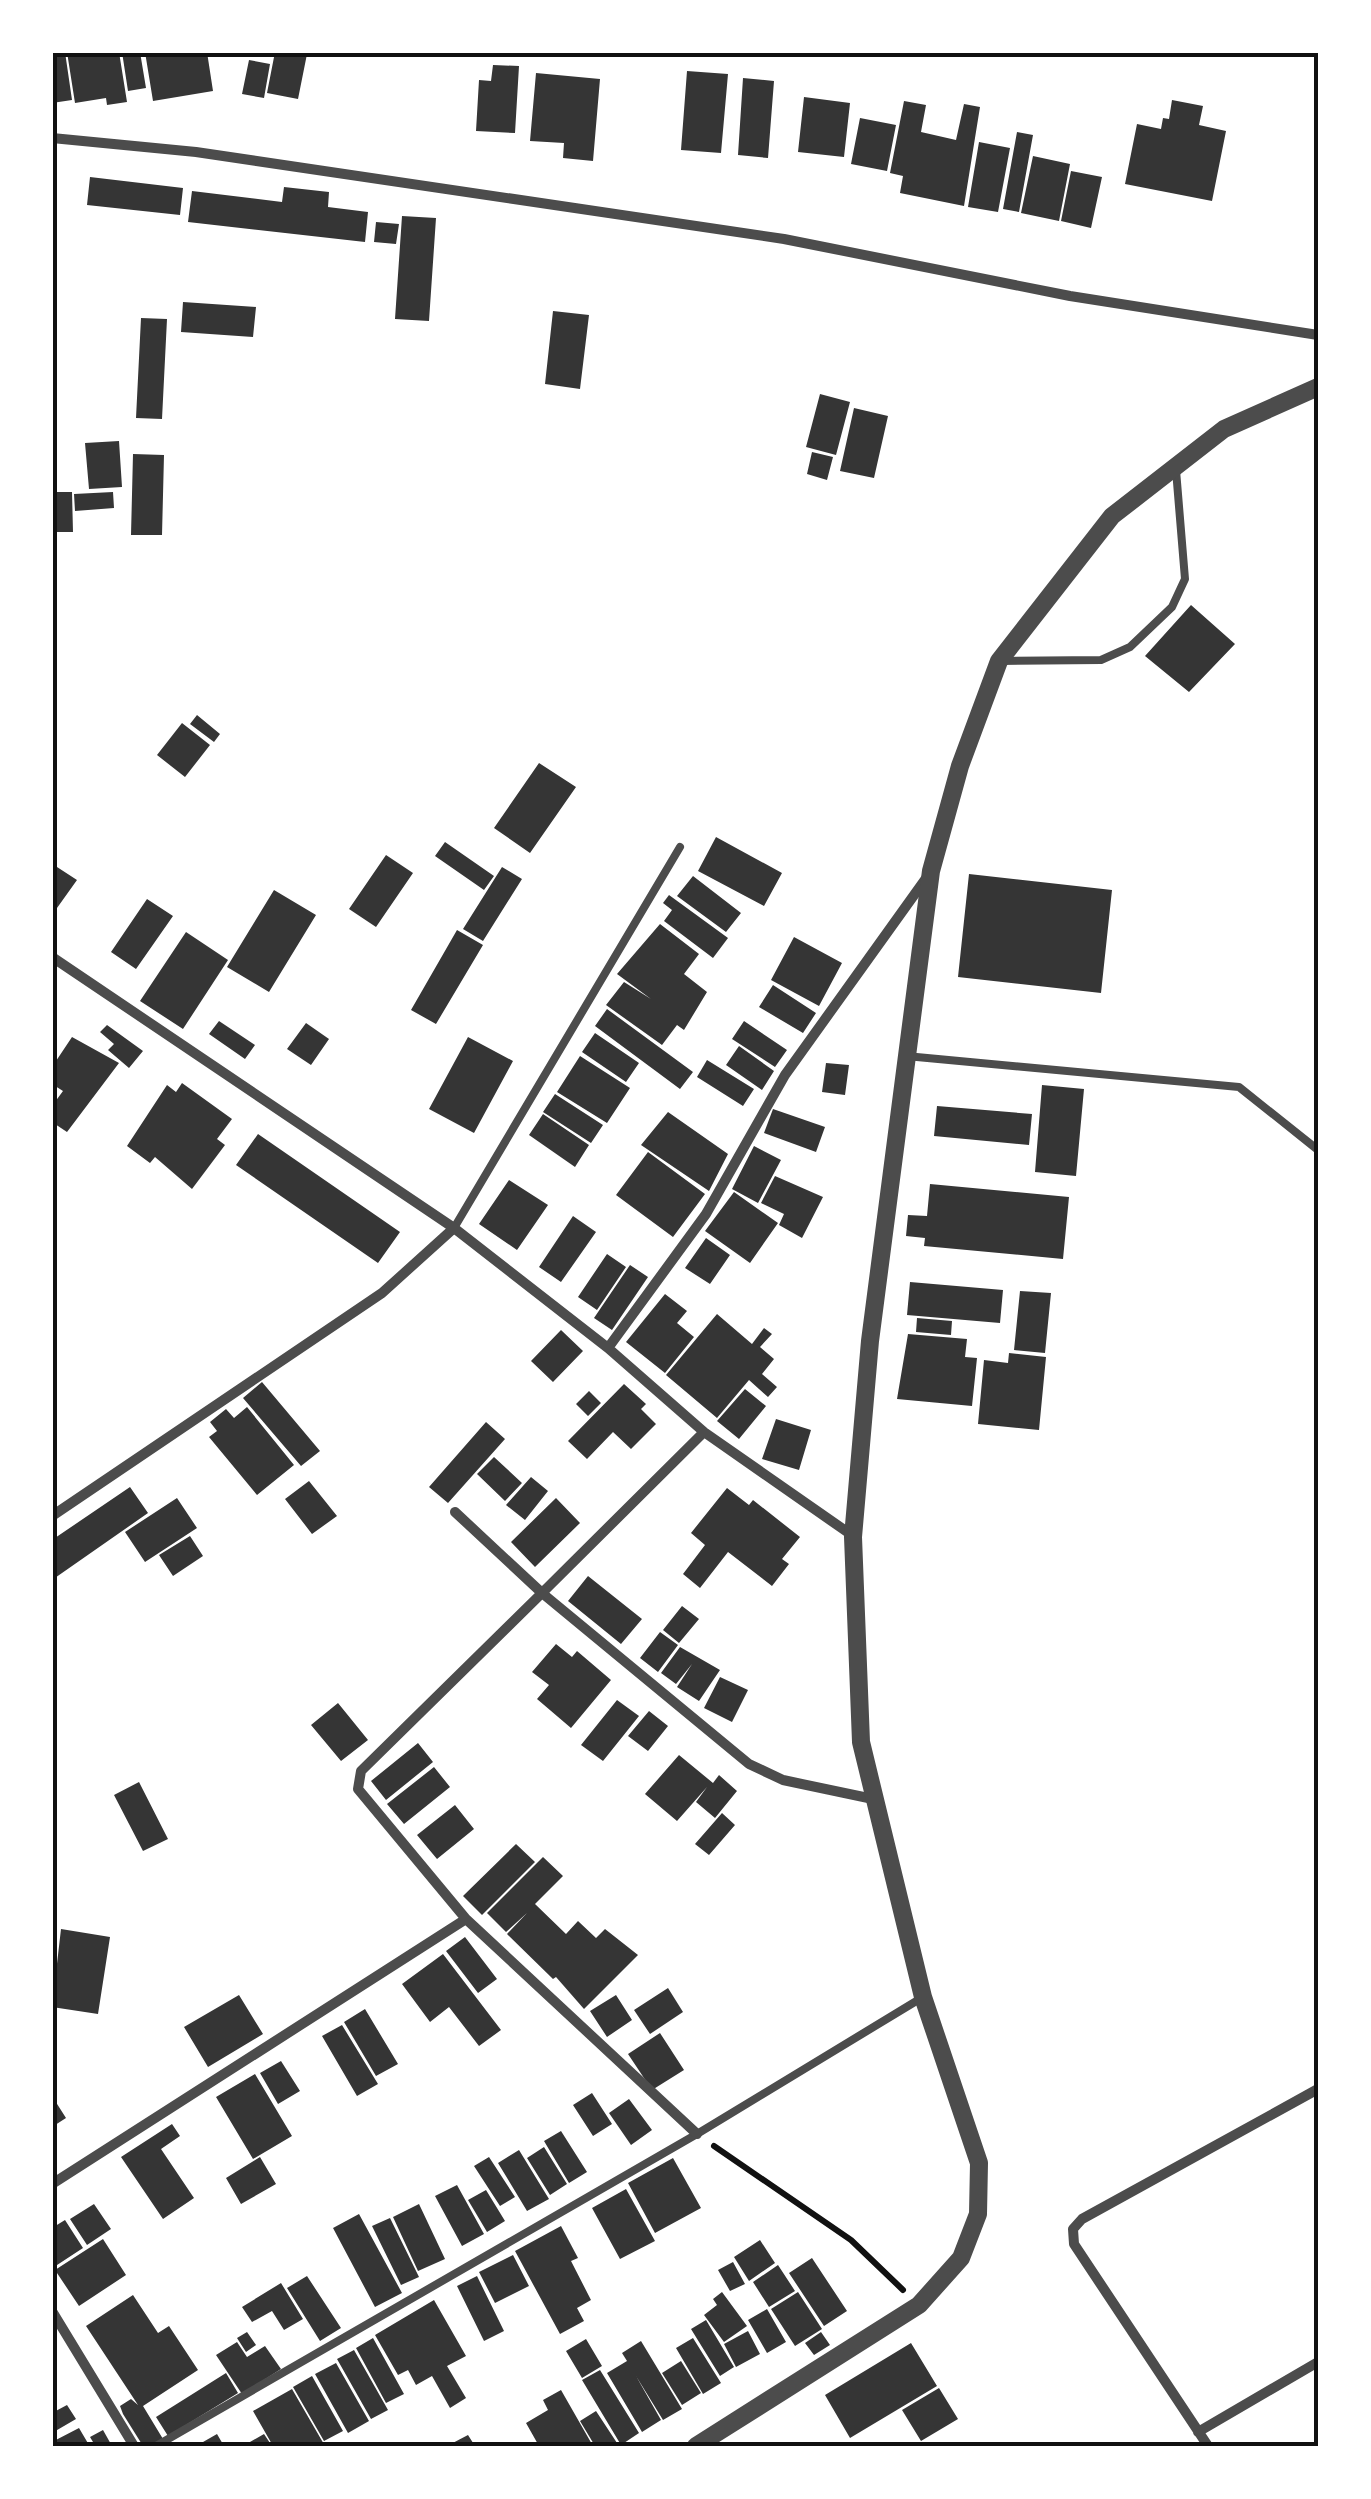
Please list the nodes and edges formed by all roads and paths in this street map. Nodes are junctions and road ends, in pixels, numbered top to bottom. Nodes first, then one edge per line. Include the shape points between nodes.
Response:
1 (52, 138) edge
2 (1318, 336) edge
3 (1318, 388) edge
4 (1175, 466) junction
5 (999, 661) junction
6 (680, 847) dead end
7 (931, 871) junction
8 (52, 957) edge
9 (906, 1056) junction
10 (1318, 1150) edge
11 (454, 1228) junction
12 (608, 1348) junction
13 (704, 1432) junction
14 (455, 1512) dead end
15 (52, 1516) edge
16 (853, 1536) junction
17 (542, 1593) junction
18 (873, 1799) junction
19 (466, 1919) junction
20 (924, 1997) junction
21 (1318, 2089) edge
22 (697, 2134) junction
23 (52, 2184) edge
24 (919, 2305) junction
25 (52, 2311) edge
26 (1318, 2362) edge
27 (1198, 2432) junction
28 (134, 2446) edge
29 (156, 2446) edge
30 (696, 2446) edge
31 (1208, 2446) edge

1 - 2 street via 196,152 784,238 1070,296
3 - 4 street via 1224,429
4 - 5 street via 1112,516
4 - 5 lane via 1185,579 1172,607 1130,647 1101,660
5 - 7 street
6 - 11 lane
7 - 9 street
7 - 12 street via 785,1075 706,1214
8 - 11 street
9 - 10 lane via 1239,1087
9 - 16 street
11 - 12 street
11 - 15 street via 382,1294
12 - 13 street
13 - 16 street
13 - 17 street
14 - 17 street
16 - 18 street via 861,1742
17 - 18 street via 749,1764 783,1780
17 - 19 street via 358,1780 358,1789
18 - 20 street
19 - 22 street
19 - 23 street
20 - 22 lane
20 - 24 street via 979,2163 978,2214 962,2258
21 - 27 street via 1073,2229 1074,2244
22 - 24 path via 851,2240
22 - 29 lane
24 - 30 street
25 - 28 street
26 - 27 street
27 - 31 street

